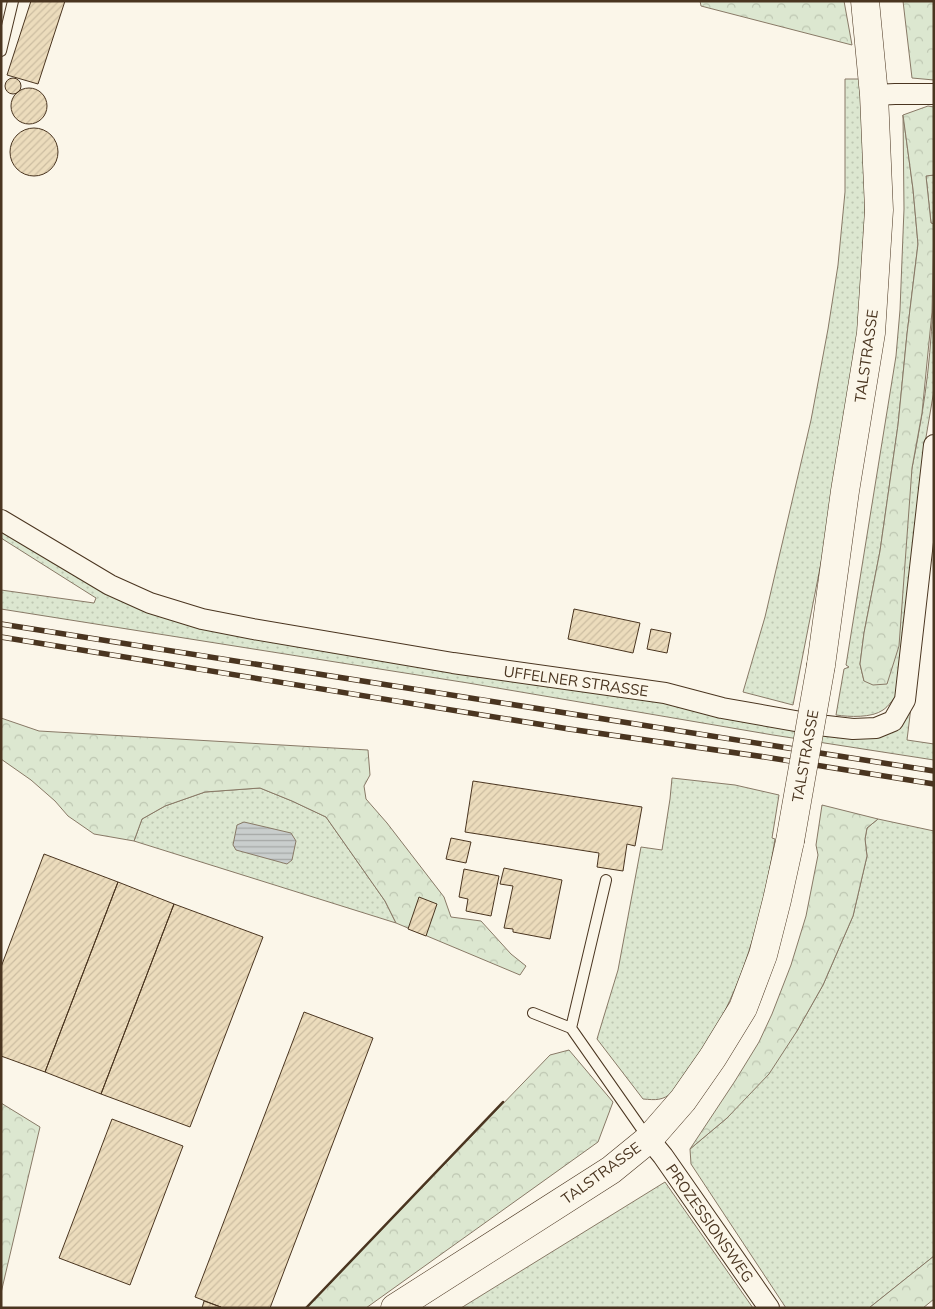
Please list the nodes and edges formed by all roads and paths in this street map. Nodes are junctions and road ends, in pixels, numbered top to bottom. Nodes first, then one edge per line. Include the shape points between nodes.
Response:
1 (13, 1) edge
2 (865, 1) edge
3 (1, 51) edge
4 (934, 94) edge
5 (874, 95) junction
6 (934, 444) edge
7 (1, 520) edge
8 (606, 880) dead end
9 (533, 1013) dead end
10 (571, 1028) junction
11 (648, 1139) junction
12 (395, 1308) edge
13 (769, 1308) edge

1 - 3 lane
2 - 5 street, TALSTRASSE
4 - 5 street
5 - 11 street, TALSTRASSE, bridge via 879,210 871,333 821,665 790,841 763,955 742,1008 684,1100
6 - 7 street, UFFELNER STRASSE via 905,700 893,721 876,728 818,726 722,708 665,693 453,663 202,618 150,603 110,585
8 - 10 lane
9 - 10 lane
10 - 11 lane
11 - 12 street, TALSTRASSE via 611,1170
11 - 13 street, PROZESSIONSWEG

